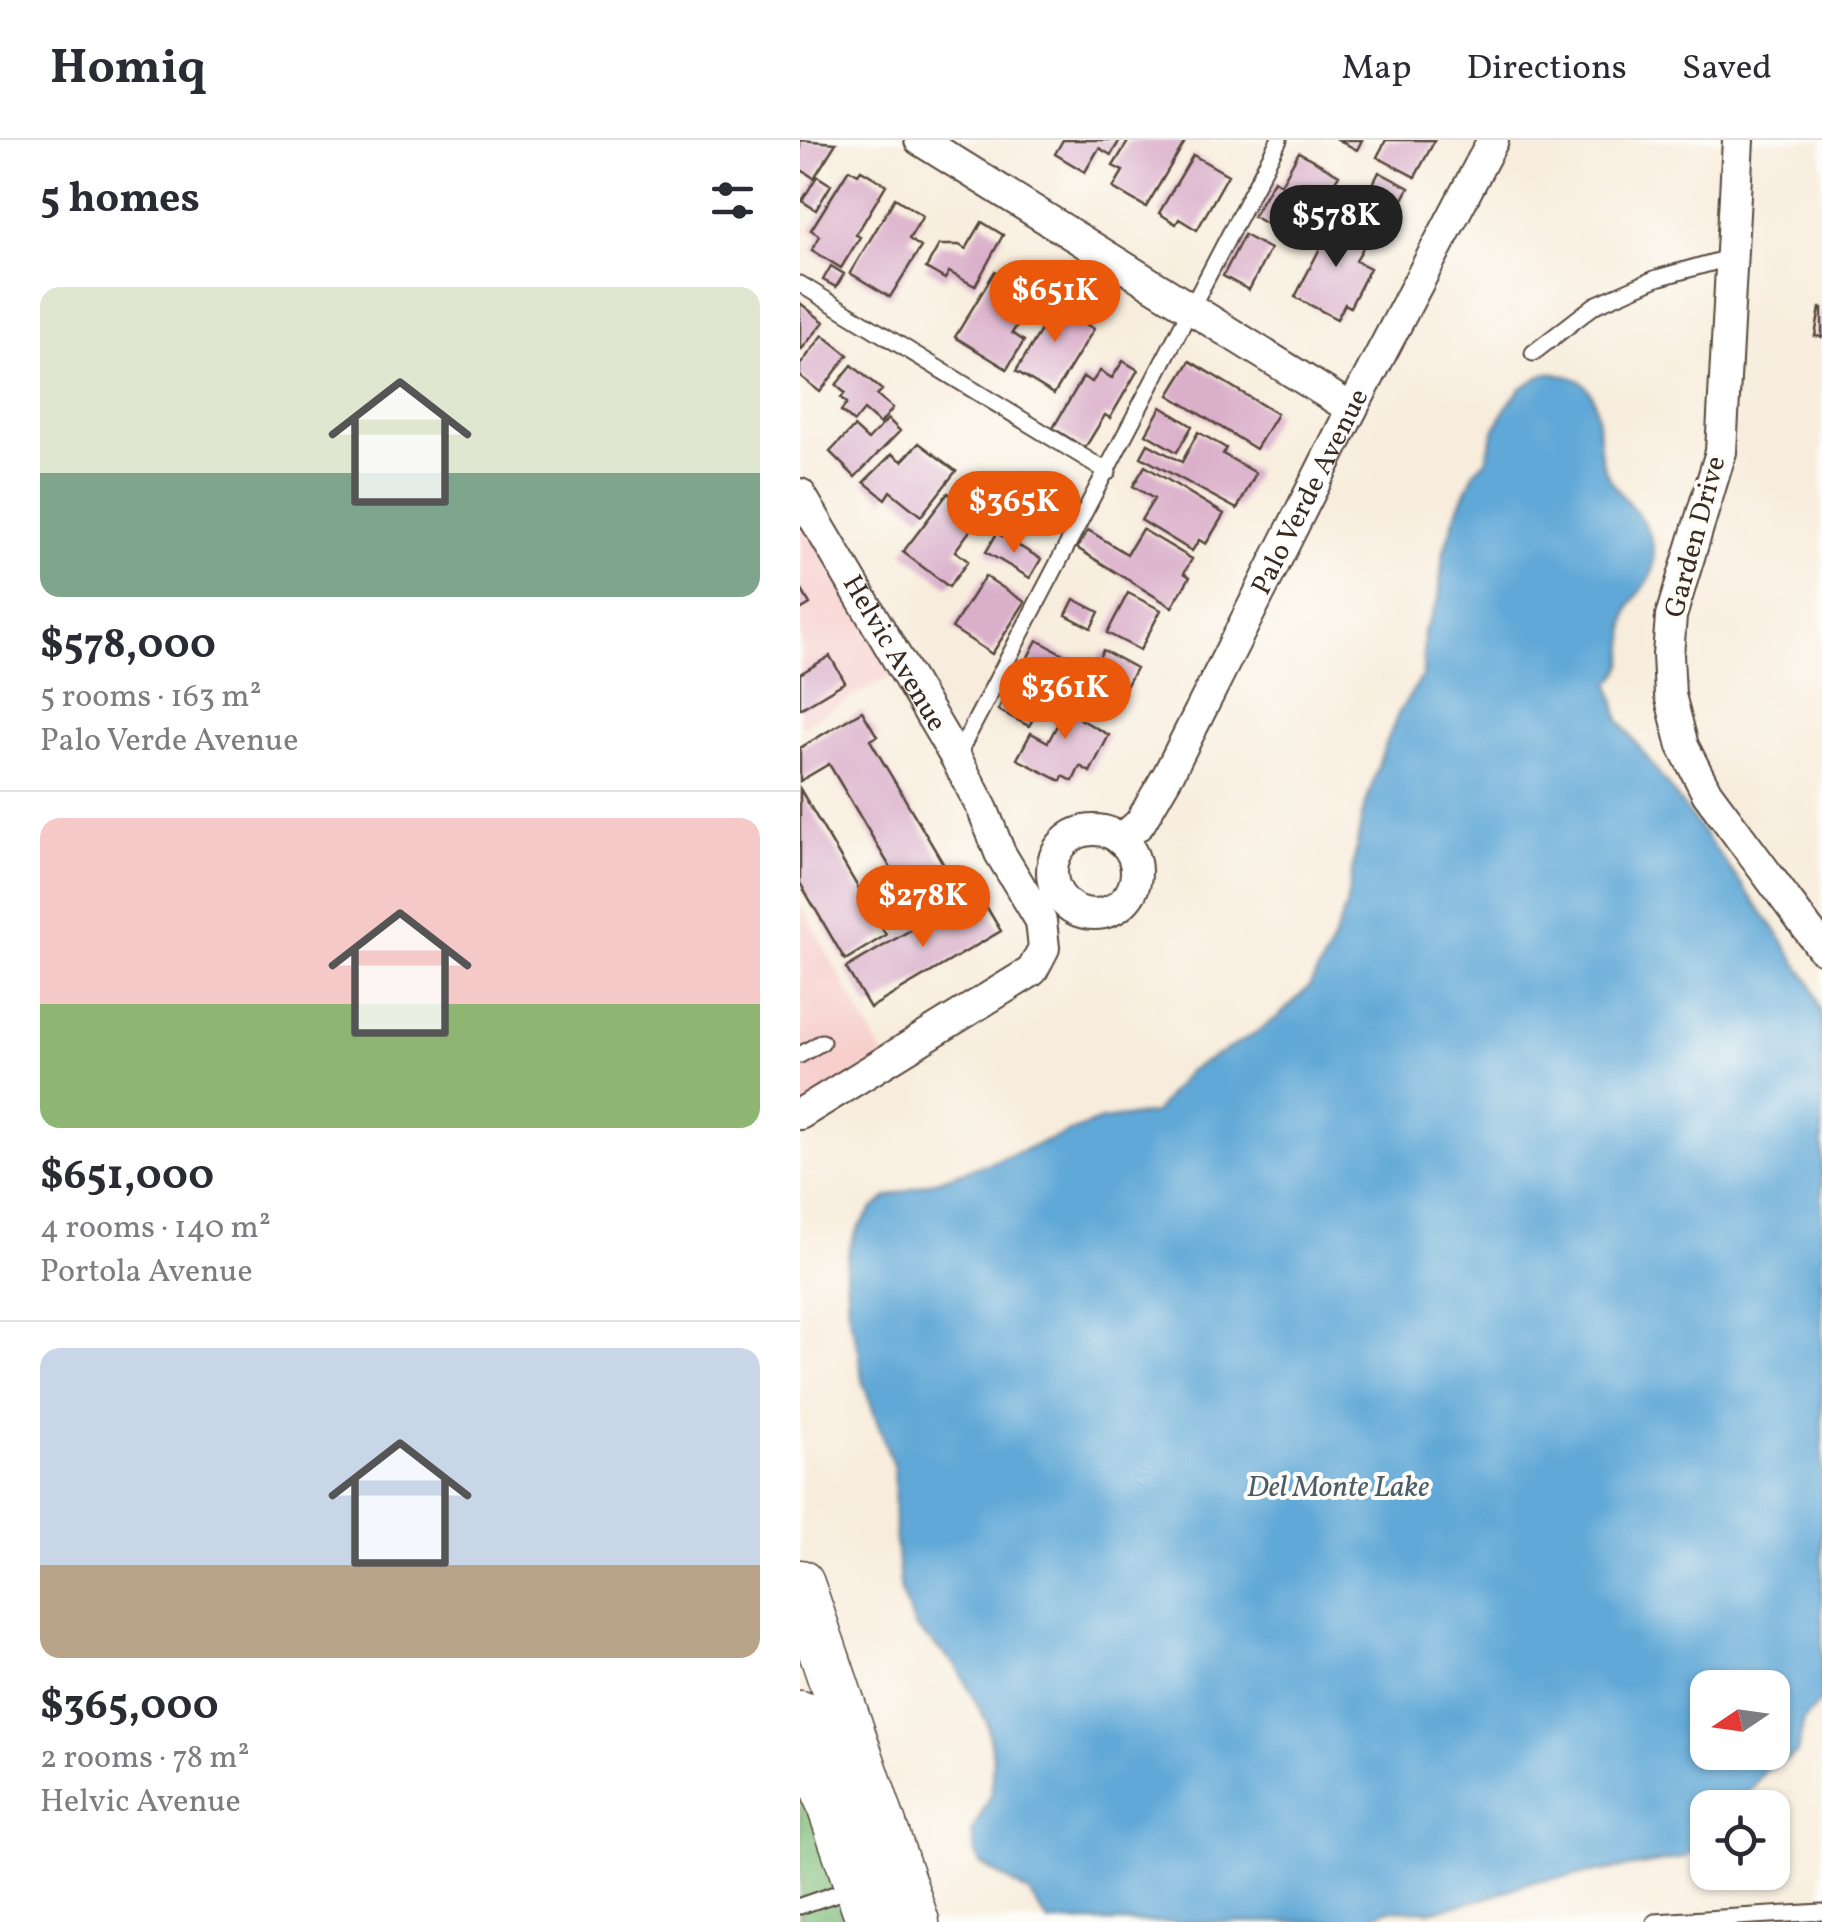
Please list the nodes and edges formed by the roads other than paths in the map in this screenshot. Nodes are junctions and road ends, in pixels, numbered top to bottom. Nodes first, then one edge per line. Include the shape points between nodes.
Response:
1 (920, 140) edge
2 (1493, 140) edge
3 (1738, 140) edge
4 (1274, 142) edge
5 (1732, 257) junction
6 (800, 284) edge
7 (1190, 308) junction
8 (1533, 353) dead end
9 (1352, 408) junction
10 (1108, 472) junction
11 (800, 494) edge
12 (956, 758) junction
13 (1122, 840) junction
14 (1053, 912) junction
15 (1822, 948) edge
16 (822, 1042) dead end
17 (800, 1055) edge
18 (800, 1114) edge
19 (800, 1584) edge
20 (800, 1715) edge
21 (865, 1904) edge
22 (800, 1906) edge
23 (1822, 1912) edge
24 (915, 1922) edge
25 (1655, 1922) edge

1 - 7 street
2 - 9 street, Palo Verde Avenue
3 - 5 street, Garden Drive
4 - 7 lane
5 - 8 lane via 1595,305
5 - 15 street, Garden Drive via 1721,452 1671,616 1670,695 1683,746 1707,793
6 - 10 lane
7 - 9 street
7 - 10 lane
9 - 13 street, Palo Verde Avenue via 1169,773
10 - 12 lane
11 - 12 street, Helvic Avenue
12 - 14 street, Helvic Avenue via 1000,853
13 - 14 street via 1110,832 1082,831 1060,848 1052,874
13 - 14 street via 1136,864 1123,902 1098,914
14 - 18 street via 1032,972
16 - 17 lane
19 - 24 main road
20 - 21 main road
21 - 22 lane
23 - 25 lane

